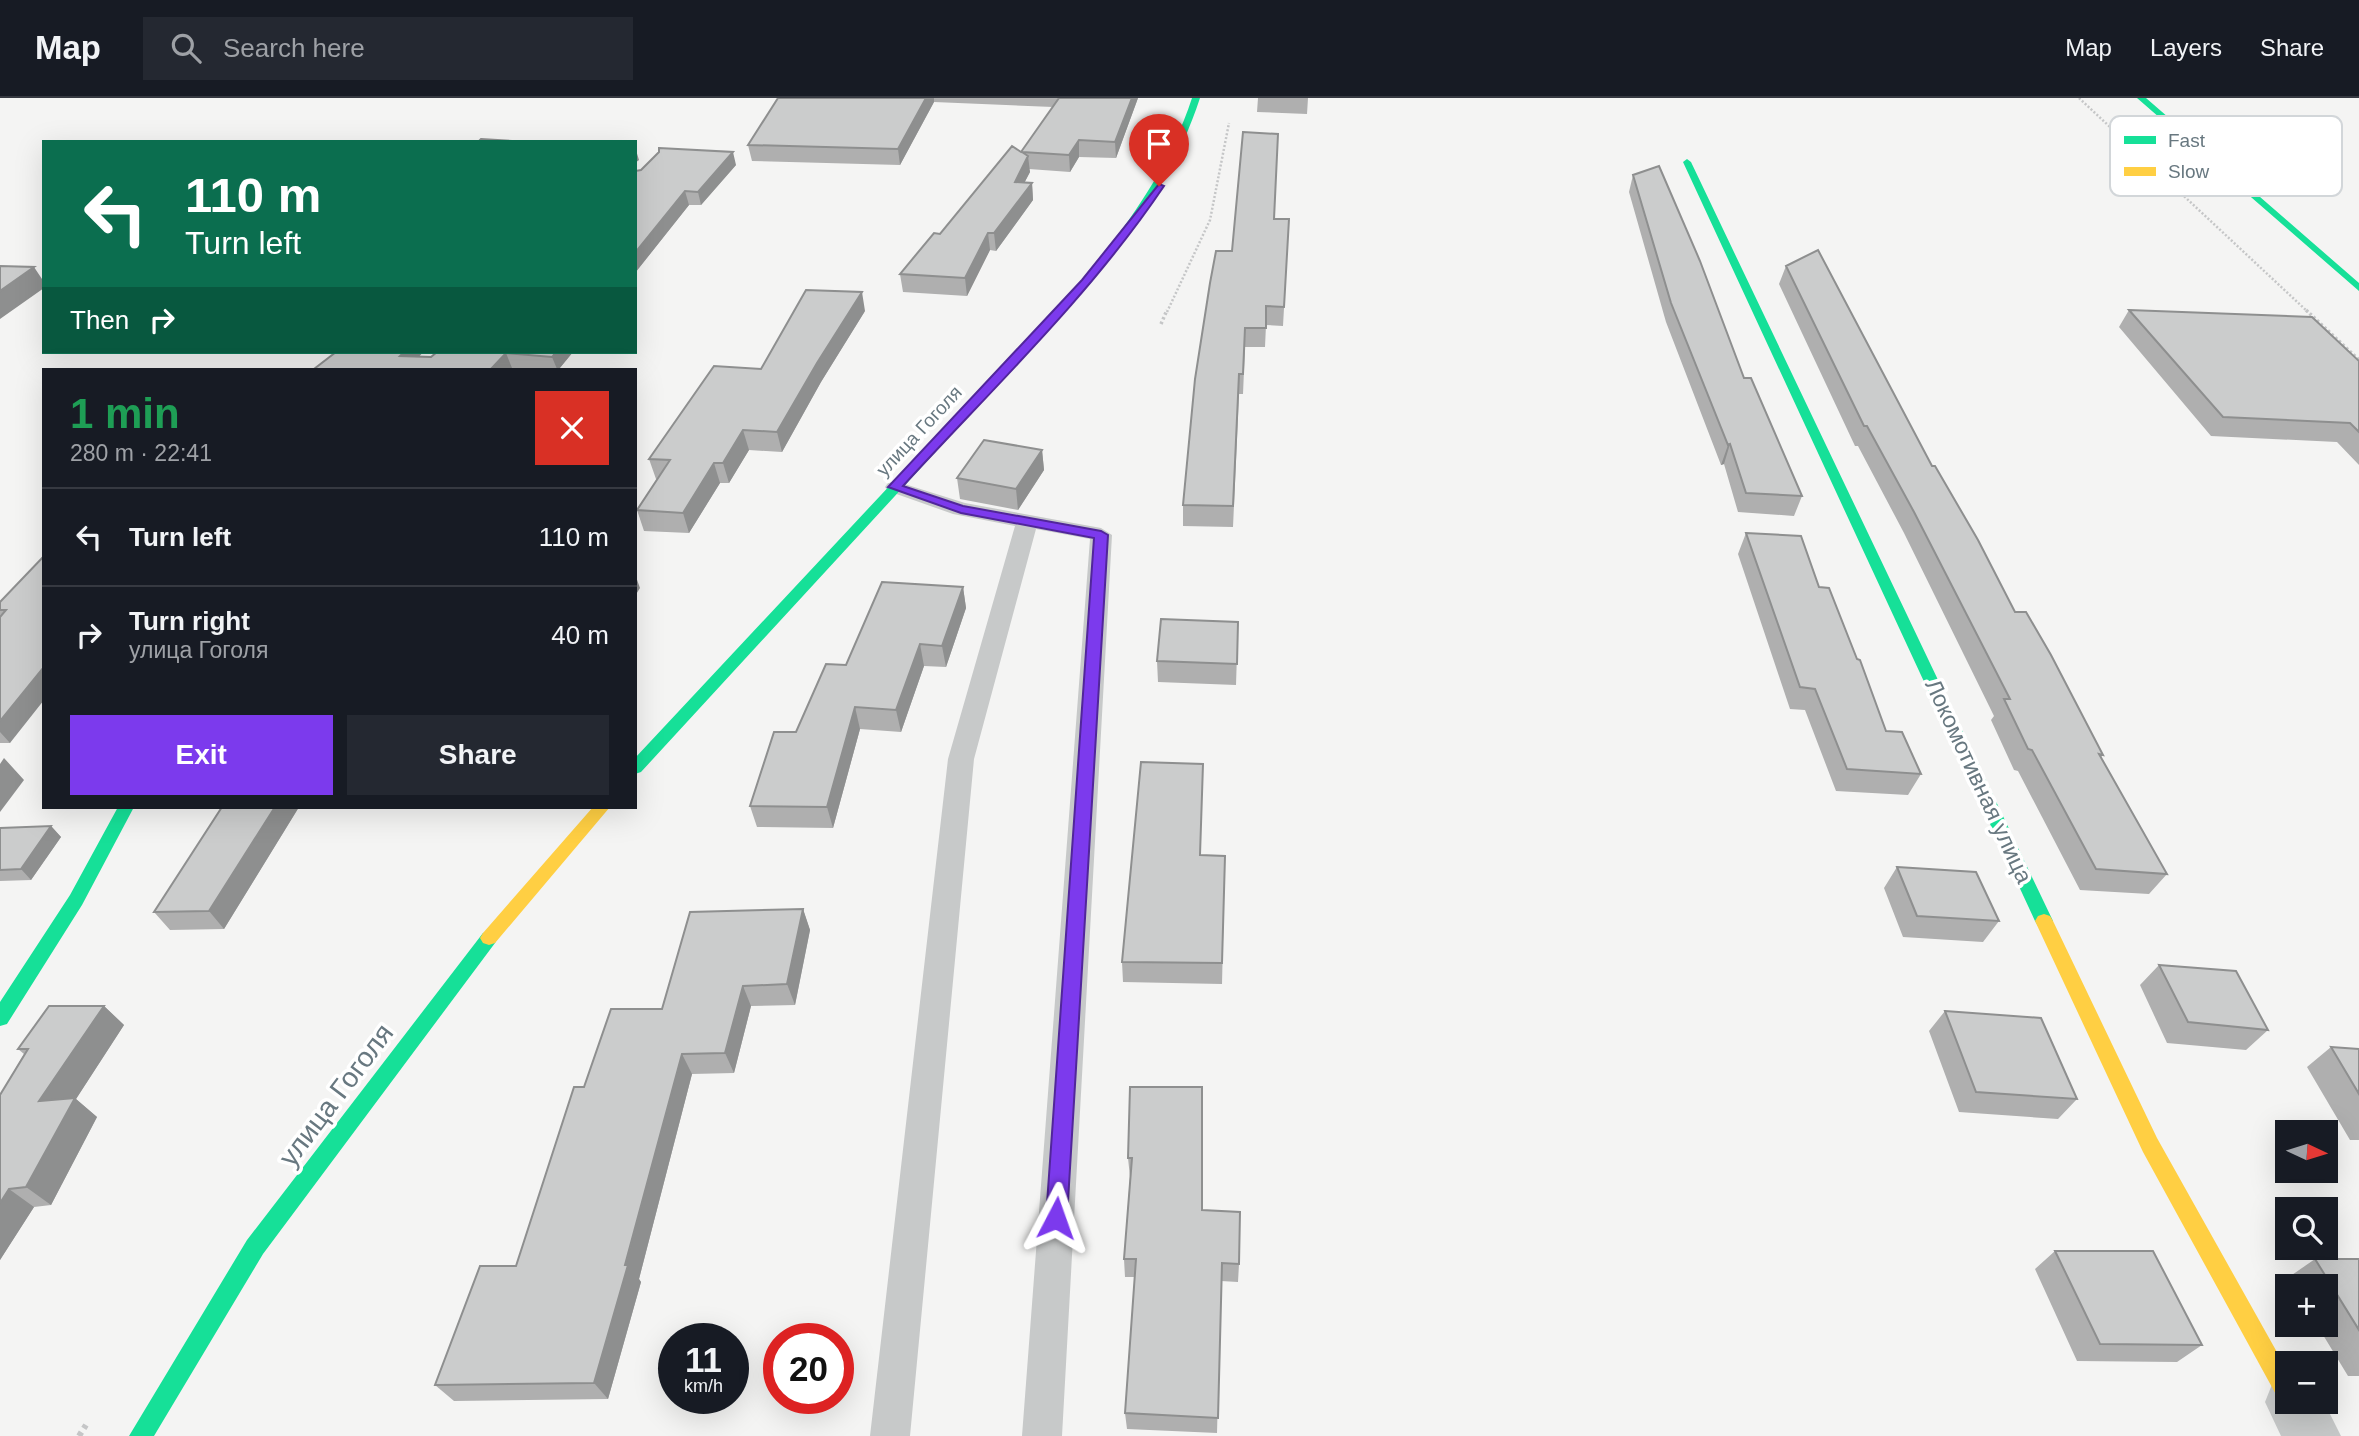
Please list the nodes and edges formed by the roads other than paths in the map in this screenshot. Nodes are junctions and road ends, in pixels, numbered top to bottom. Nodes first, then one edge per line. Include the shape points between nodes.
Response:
1 (1196, 98) edge
2 (2141, 98) edge
3 (2162, 116) edge
4 (1687, 162) dead end
5 (2253, 196) edge
6 (2359, 288) edge
7 (895, 487) junction
8 (1027, 523) junction
9 (637, 766) edge
10 (125, 809) edge
11 (600, 809) edge
12 (0, 1018) edge
13 (2275, 1370) edge
14 (2300, 1414) edge
15 (141, 1436) edge
16 (890, 1436) edge
17 (1042, 1436) edge
18 (2312, 1436) edge

1 - 7 street, улица Гоголя via 1191,124 1131,228
2 - 3 street
4 - 13 street, Локомотивная улица via 2150,1145
5 - 6 street
7 - 8 lane via 961,509
7 - 9 street, улица Гоголя
8 - 16 lane via 961,760
8 - 17 lane via 1101,535
10 - 12 street via 76,900
11 - 15 street, улица Гоголя via 464,967 255,1247
14 - 18 street

